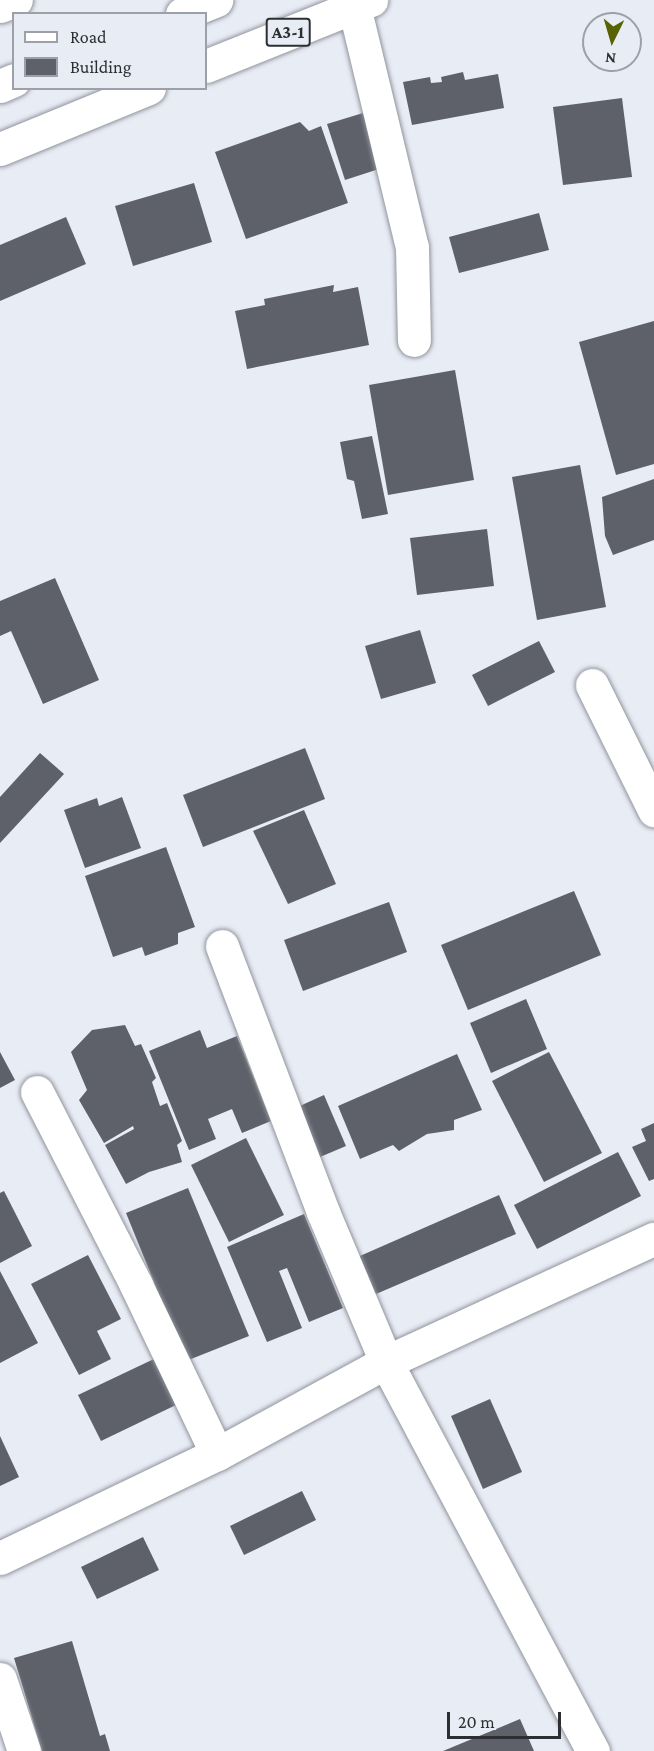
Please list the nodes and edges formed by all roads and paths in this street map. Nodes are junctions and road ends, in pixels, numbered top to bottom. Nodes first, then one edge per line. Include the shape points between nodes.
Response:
1 (16, 0) edge
2 (216, 0) edge
3 (363, 3) edge
4 (0, 6) edge
5 (187, 12) edge
6 (207, 66) edge
7 (144, 90) edge
8 (0, 150) edge
9 (414, 339) dead end
10 (592, 685) dead end
11 (654, 810) edge
12 (222, 946) dead end
13 (36, 1092) dead end
14 (654, 1239) edge
15 (386, 1362) junction
16 (217, 1454) junction
17 (0, 1558) edge
18 (0, 1679) edge
19 (24, 1751) edge
20 (593, 1751) edge

1 - 4 main road
2 - 5 main road
3 - 6 main road, A3-1
3 - 9 main road via 412,247
7 - 8 main road
10 - 11 main road
12 - 15 main road
13 - 16 main road via 136,1285
14 - 15 main road
15 - 16 main road
15 - 20 main road
16 - 17 main road
18 - 19 main road

